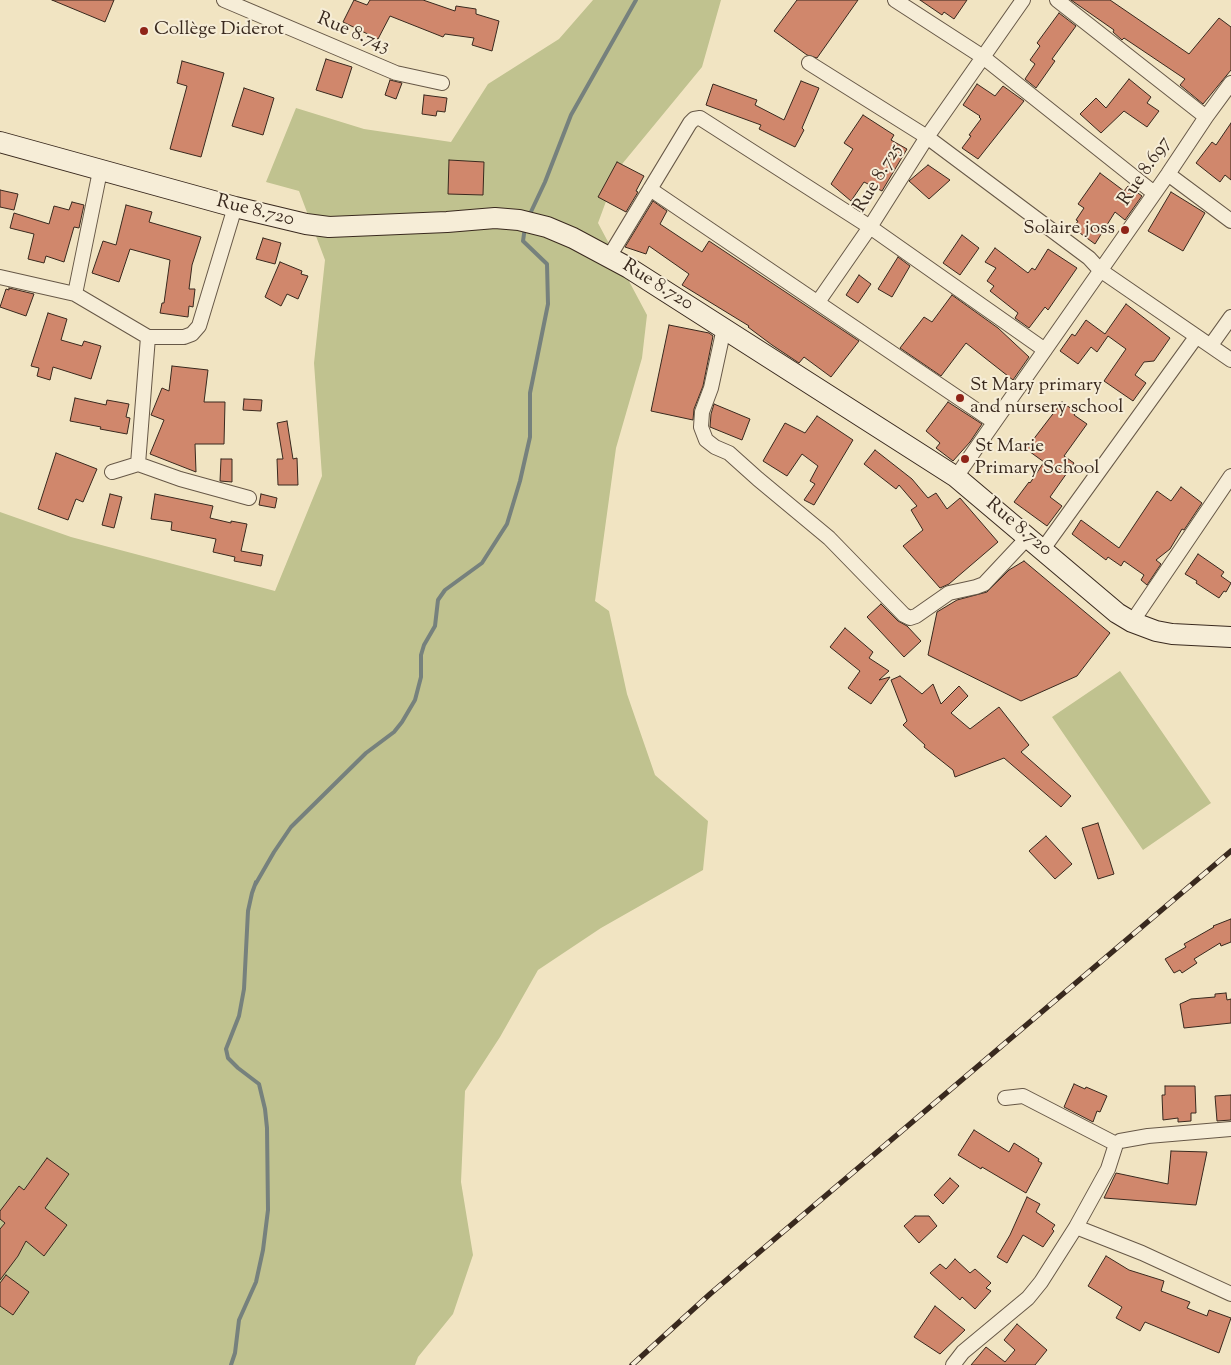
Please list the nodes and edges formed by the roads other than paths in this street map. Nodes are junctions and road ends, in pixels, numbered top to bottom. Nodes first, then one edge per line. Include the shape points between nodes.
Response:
1 (224, 0) edge
2 (895, 0) edge
3 (1023, 0) edge
4 (1057, 0) edge
5 (983, 57) junction
6 (809, 63) dead end
7 (442, 83) dead end
8 (1231, 83) edge
9 (1206, 117) junction
10 (927, 138) junction
11 (0, 142) edge
12 (100, 171) junction
13 (1168, 174) junction
14 (650, 189) junction
15 (1154, 193) junction
16 (235, 207) junction
17 (1231, 222) edge
18 (870, 227) junction
19 (609, 257) junction
20 (1100, 270) junction
21 (0, 277) edge
22 (75, 294) junction
23 (818, 302) junction
24 (1231, 317) edge
25 (724, 328) junction
26 (148, 337) junction
27 (1196, 337) junction
28 (1211, 345) junction
29 (1045, 350) junction
30 (1231, 360) edge
31 (994, 422) junction
32 (138, 464) junction
33 (112, 472) dead end
34 (1231, 476) edge
35 (956, 477) junction
36 (249, 498) dead end
37 (1036, 543) junction
38 (1132, 622) junction
39 (1230, 634) edge
40 (1005, 1098) dead end
41 (1231, 1129) edge
42 (1116, 1144) junction
43 (1076, 1227) junction
44 (1231, 1294) edge
45 (953, 1365) edge

1 - 7 street, Rue 8.743 via 396,73
2 - 5 street
3 - 5 street, Rue 8.725
4 - 9 street
5 - 10 street, Rue 8.725
5 - 15 street
6 - 10 street
8 - 9 street, Rue 8.697
9 - 13 street, Rue 8.697
10 - 18 street, Rue 8.725
10 - 20 street via 1089,258
11 - 12 main road, Rue 8.720
12 - 16 main road, Rue 8.720
12 - 22 street
13 - 15 street, Rue 8.697
13 - 17 street
14 - 18 street via 690,123 700,118
14 - 19 street
14 - 23 street
15 - 20 street, Rue 8.697
16 - 19 main road, Rue 8.720 via 329,227 495,218 527,222 573,238
16 - 26 street via 199,326 184,337
18 - 23 street
18 - 29 street, Rue 8.725
19 - 25 main road, Rue 8.720
20 - 27 street
20 - 29 street, Rue 8.697
21 - 22 street
22 - 26 street
23 - 31 street
24 - 28 street
25 - 35 main road, Rue 8.720
25 - 37 street via 711,388 702,412 701,427 706,440 729,453 829,538 904,615 916,616 949,593 984,584
26 - 32 street
27 - 28 street
27 - 37 street
28 - 30 street
29 - 31 street, Rue 8.697
31 - 35 street, Rue 8.697
32 - 33 street
32 - 36 street
34 - 38 street
35 - 37 main road, Rue 8.720
37 - 38 main road, Rue 8.720 via 1117,613
38 - 39 main road, Rue 8.720 via 1172,634
40 - 42 street via 1023,1096
41 - 42 street via 1148,1136
42 - 43 street via 1108,1169
43 - 44 street
43 - 45 street via 1028,1298 963,1352

